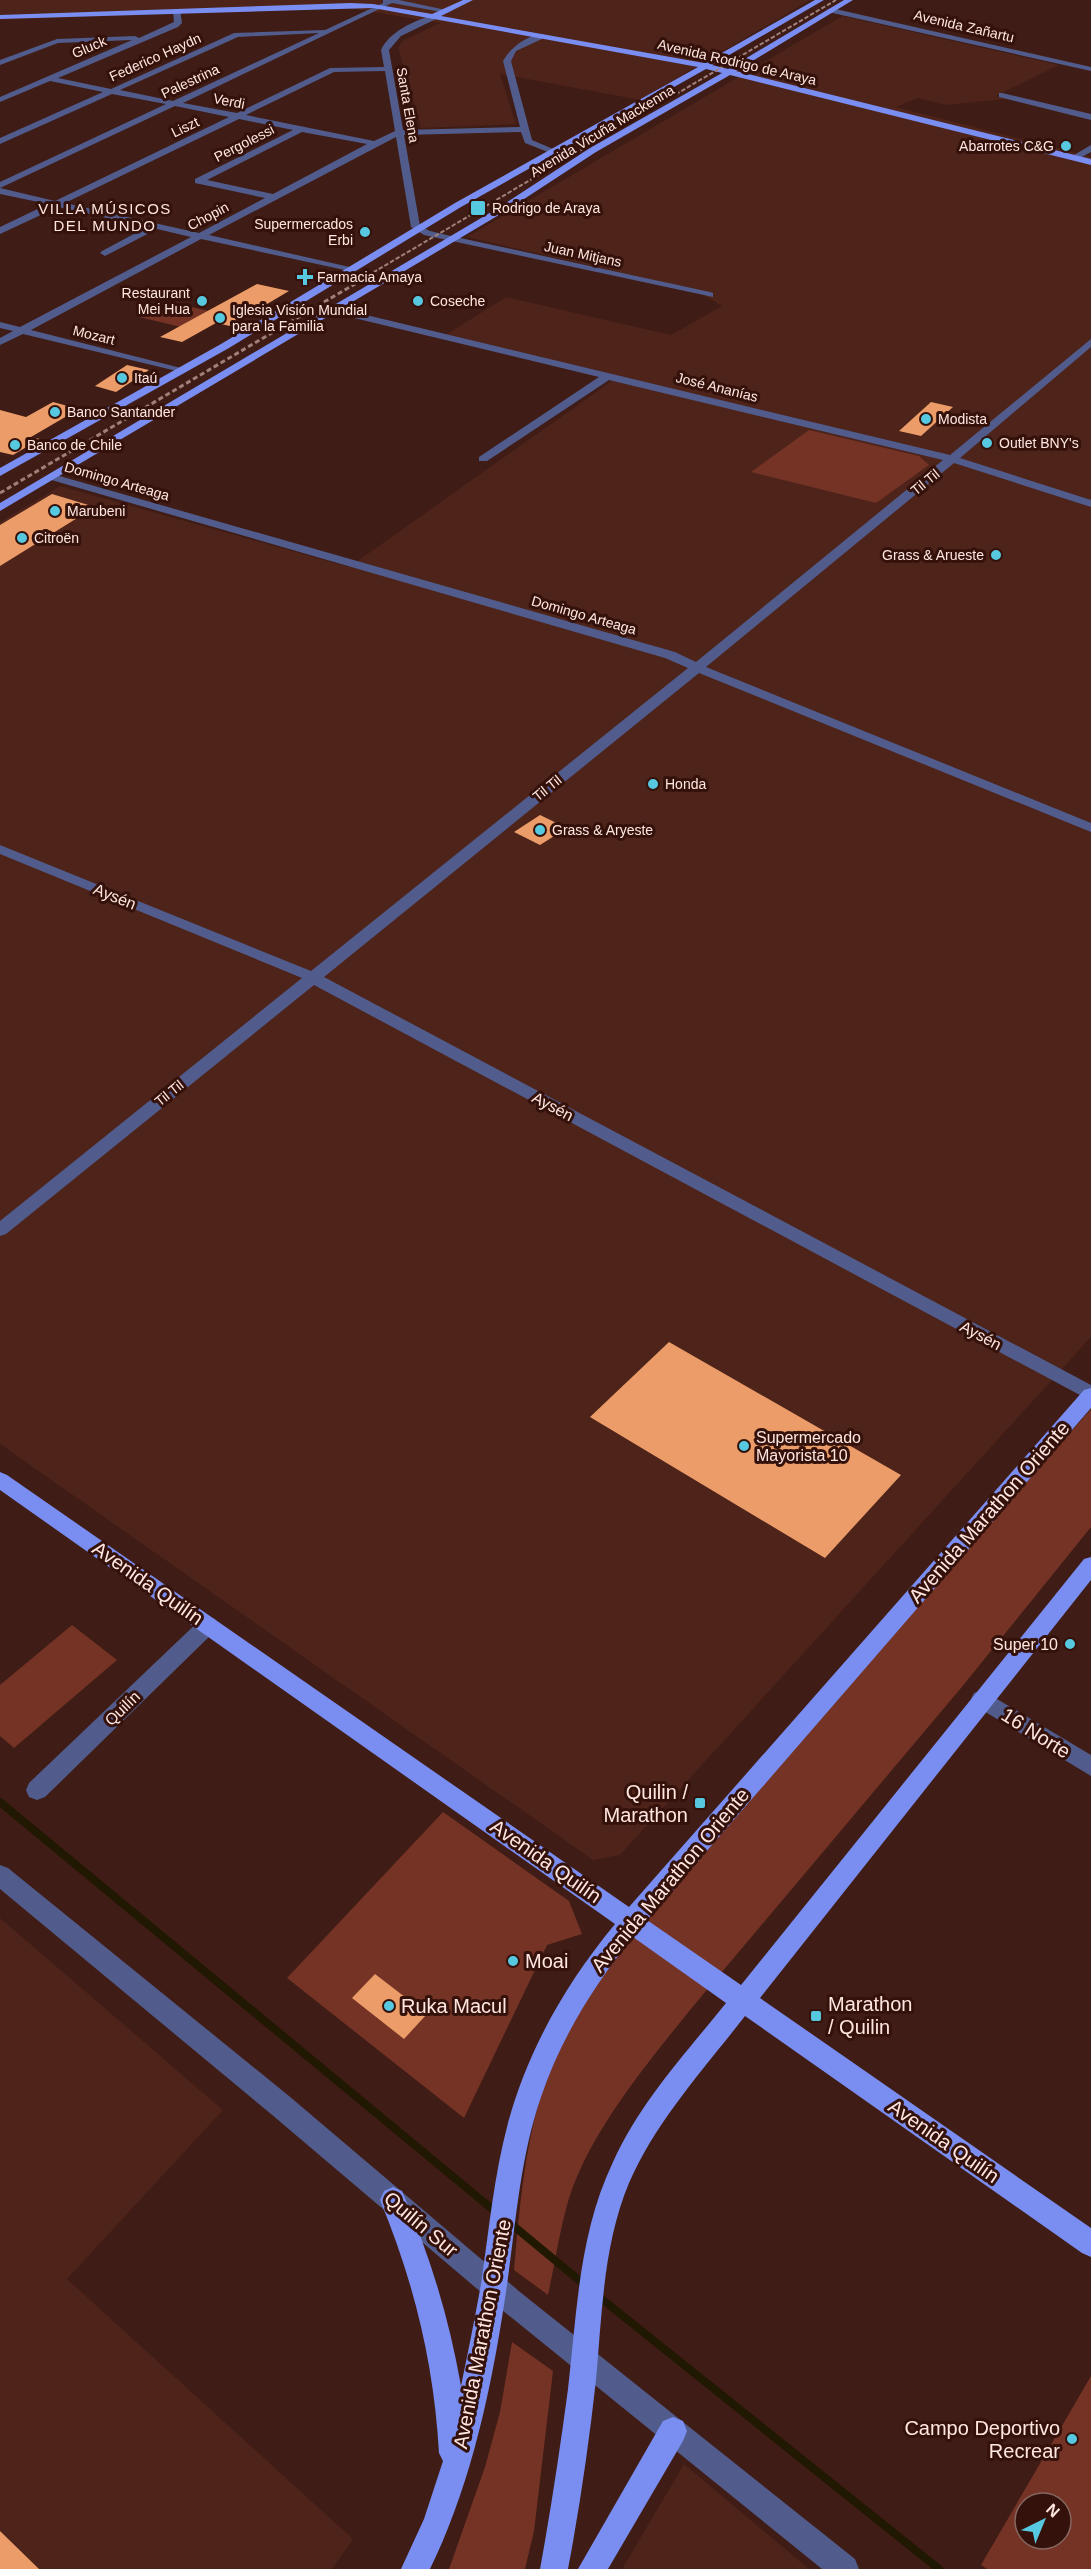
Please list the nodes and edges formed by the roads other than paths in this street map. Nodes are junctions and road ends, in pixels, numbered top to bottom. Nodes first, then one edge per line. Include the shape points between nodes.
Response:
1 (388, 0) edge
2 (469, 0) edge
3 (820, 0) edge
4 (849, 0) edge
5 (376, 7) junction
6 (447, 10) junction
7 (831, 10) junction
8 (177, 11) junction
9 (0, 17) edge
10 (433, 17) junction
11 (329, 31) junction
12 (541, 36) junction
13 (146, 38) junction
14 (0, 63) edge
15 (705, 66) junction
16 (387, 69) junction
17 (1091, 69) edge
18 (729, 72) junction
19 (50, 79) junction
20 (112, 91) junction
21 (1002, 95) dead end
22 (0, 100) edge
23 (174, 104) junction
24 (238, 116) junction
25 (1091, 117) edge
26 (301, 129) junction
27 (524, 129) junction
28 (399, 133) junction
29 (0, 141) edge
30 (374, 143) junction
31 (1091, 148) edge
32 (402, 149) junction
33 (556, 152) junction
34 (1073, 158) junction
35 (1091, 162) edge
36 (0, 185) edge
37 (0, 191) edge
38 (274, 196) junction
39 (57, 204) junction
40 (156, 226) junction
41 (418, 228) junction
42 (0, 231) edge
43 (200, 236) junction
44 (451, 239) junction
45 (105, 253) dead end
46 (351, 270) junction
47 (369, 279) junction
48 (710, 295) dead end
49 (333, 310) junction
50 (0, 325) edge
51 (23, 330) junction
52 (0, 342) edge
53 (1091, 342) edge
54 (181, 371) junction
55 (608, 376) junction
56 (483, 459) dead end
57 (952, 459) junction
58 (0, 473) edge
59 (52, 477) junction
60 (6, 492) dead end
61 (29, 492) junction
62 (1091, 504) edge
63 (0, 508) edge
64 (698, 667) junction
65 (1091, 828) edge
66 (0, 849) edge
67 (312, 977) junction
68 (0, 1230) edge
69 (1091, 1395) edge
70 (0, 1480) edge
71 (1091, 1565) edge
72 (208, 1625) junction
73 (982, 1699) junction
74 (1091, 1767) edge
75 (37, 1790) dead end
76 (0, 1875) edge
77 (632, 1920) junction
78 (742, 2000) junction
79 (393, 2200) junction
80 (1091, 2244) edge
81 (494, 2285) junction
82 (584, 2360) junction
83 (673, 2430) junction
84 (454, 2475) junction
85 (415, 2569) edge
86 (554, 2569) edge
87 (592, 2569) edge
88 (845, 2569) edge

1 - 5 street, Palestrina
1 - 6 street
2 - 6 main road, Santa Elena
3 - 15 main road, Avenida Vicuña Mackenna
4 - 7 main road, Avenida Vicuña Mackenna
5 - 8 main road, Avenida Rodrigo de Araya
5 - 10 main road, Avenida Rodrigo de Araya
5 - 11 street, Palestrina
6 - 10 main road, Santa Elena
7 - 17 street, Avenida Zañartu
7 - 18 main road, Avenida Vicuña Mackenna
8 - 9 main road, Avenida Rodrigo de Araya
8 - 13 street, Gluck via 178,24
10 - 12 main road, Avenida Rodrigo de Araya
10 - 16 street, Santa Elena via 387,44
11 - 20 street, Federico Haydn via 241,34
11 - 23 street, Palestrina
12 - 15 main road, Avenida Rodrigo de Araya
12 - 27 street via 513,50 507,61
13 - 14 street via 57,41
13 - 19 street, Gluck
15 - 18 main road, Avenida Rodrigo de Araya
15 - 33 main road, Avenida Vicuña Mackenna
16 - 24 street, Liszt via 335,69
16 - 28 street, Santa Elena
18 - 34 main road, Avenida Rodrigo de Araya
18 - 44 main road, Avenida Vicuña Mackenna via 593,150
19 - 20 street, Verdi
19 - 22 street, Gluck
20 - 23 street, Verdi
20 - 29 street, Federico Haydn
21 - 25 street
23 - 24 street, Verdi
23 - 36 street, Palestrina
24 - 26 street, Verdi
24 - 39 street, Liszt
26 - 30 street, Verdi
26 - 38 street, Pergolessi via 198,181
27 - 28 street, Chopin
27 - 33 street via 528,141
28 - 30 street, Chopin
28 - 32 street, Santa Elena
30 - 32 street, Verdi
30 - 38 street, Chopin
31 - 34 street
32 - 41 street, Santa Elena
33 - 41 main road, Avenida Vicuña Mackenna
34 - 35 main road, Avenida Rodrigo de Araya
37 - 39 street
38 - 43 street, Chopin
39 - 40 street
39 - 42 street, Liszt
40 - 43 street
40 - 45 street
41 - 44 street
41 - 46 main road, Avenida Vicuña Mackenna
43 - 46 street
43 - 51 street, Chopin
44 - 47 main road, Avenida Vicuña Mackenna
44 - 48 street, Juan Mitjans
46 - 47 main road
46 - 54 main road, Avenida Vicuña Mackenna
47 - 49 main road, Avenida Vicuña Mackenna
49 - 55 street, José Ananías
49 - 59 main road, Avenida Vicuña Mackenna
50 - 51 street, Mozart
51 - 52 street, Chopin
51 - 54 street, Mozart
53 - 57 street, Til Til
54 - 58 main road, Avenida Vicuña Mackenna
55 - 56 street
55 - 57 street, José Ananías
57 - 62 street, José Ananías
57 - 64 street, Til Til
59 - 61 main road, Avenida Vicuña Mackenna
59 - 64 street, Domingo Arteaga via 670,655
60 - 61 main road
61 - 63 main road, Avenida Vicuña Mackenna
64 - 65 street, Domingo Arteaga
64 - 67 street, Til Til
66 - 67 street, Aysén
67 - 68 street, Til Til
67 - 69 street, Aysén
69 - 77 main road, Avenida Marathon Oriente
70 - 72 main road, Avenida Quilín
71 - 73 main road
72 - 75 street, Quilín
72 - 77 main road, Avenida Quilín
73 - 74 street, 16 Norte
73 - 78 main road
76 - 79 street, Quilín Sur
77 - 78 main road, Avenida Quilín
77 - 81 main road, Avenida Marathon Oriente via 596,1966 559,2024 527,2101
78 - 80 main road, Avenida Quilín
78 - 82 main road via 673,2088 623,2167 597,2251
79 - 81 street, Quilín Sur
79 - 84 main road via 420,2266 438,2328 451,2414
81 - 82 street, Quilín Sur
81 - 84 main road, Avenida Marathon Oriente
82 - 83 street, Quilín Sur
82 - 86 main road
83 - 87 main road
83 - 88 street, Quilín Sur
84 - 85 main road, Avenida Marathon Oriente

